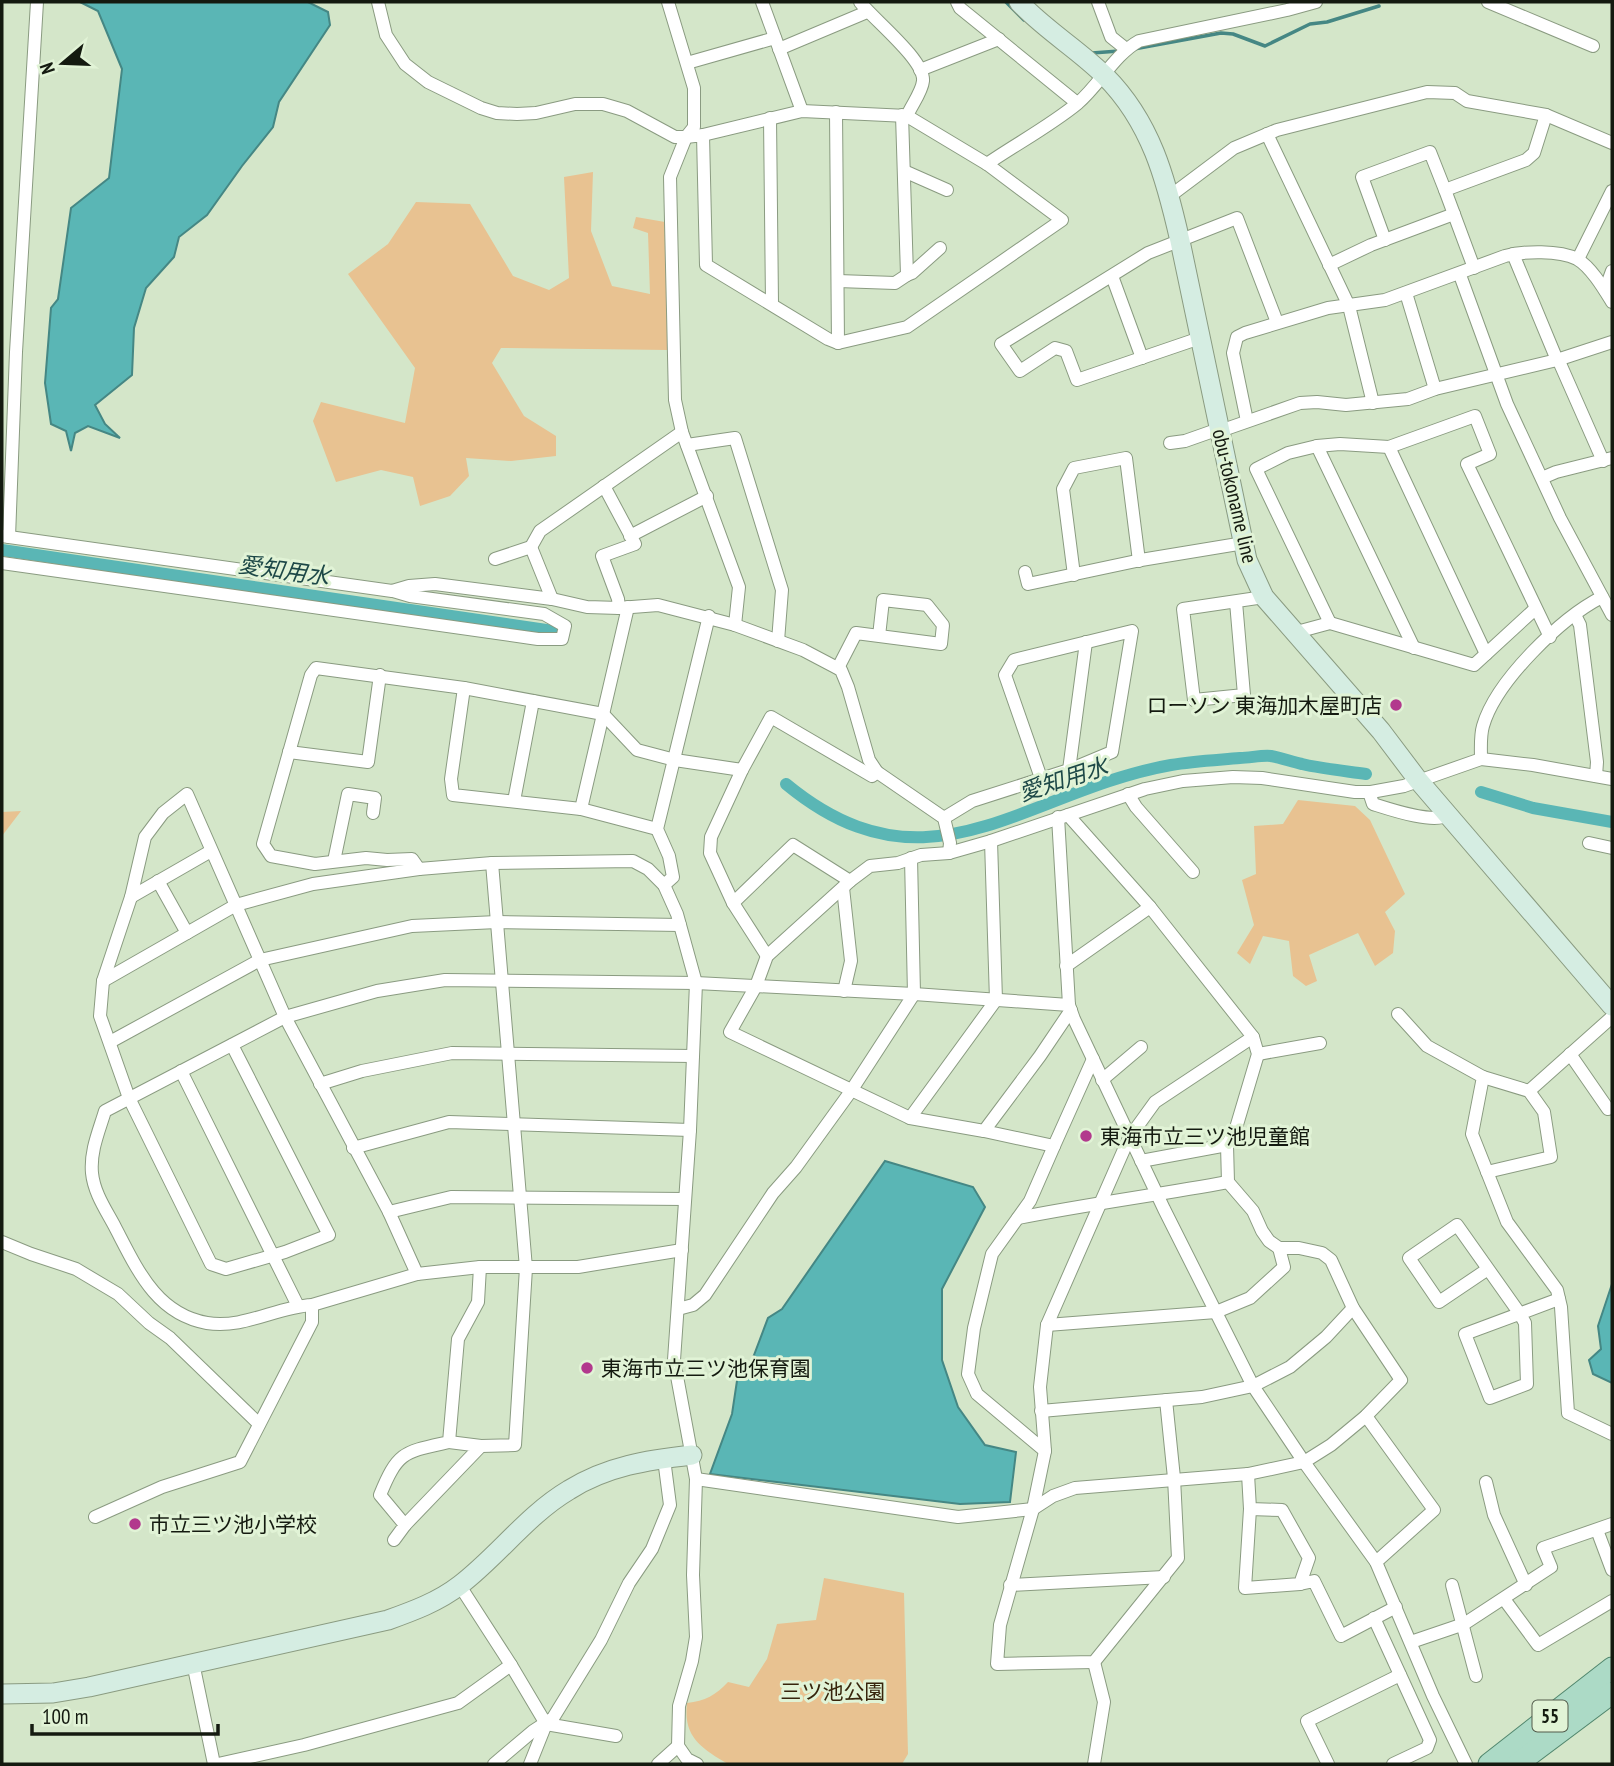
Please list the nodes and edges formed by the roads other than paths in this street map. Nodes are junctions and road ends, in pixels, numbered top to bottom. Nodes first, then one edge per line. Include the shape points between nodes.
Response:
1 (37, 2) edge
2 (378, 2) edge
3 (668, 2) edge
4 (762, 2) edge
5 (957, 2) edge
6 (1019, 2) edge
7 (1097, 2) edge
8 (1316, 2) edge
9 (1488, 2) edge
10 (863, 7) edge
11 (999, 39) junction
12 (777, 44) junction
13 (1593, 46) dead end
14 (1126, 49) junction
15 (687, 63) junction
16 (920, 70) junction
17 (1105, 76) junction
18 (1077, 103) junction
19 (802, 111) junction
20 (836, 112) junction
21 (1546, 115) junction
22 (904, 116) junction
23 (770, 118) junction
24 (1267, 134) junction
25 (703, 135) junction
26 (686, 137) junction
27 (1612, 143) edge
28 (987, 164) junction
29 (904, 171) junction
30 (947, 190) dead end
31 (1445, 190) junction
32 (1612, 191) edge
33 (1170, 196) junction
34 (1454, 214) junction
35 (1385, 240) junction
36 (1180, 241) junction
37 (940, 248) dead end
38 (1513, 254) junction
39 (1578, 259) junction
40 (1329, 265) junction
41 (1474, 268) junction
42 (1612, 271) edge
43 (907, 275) junction
44 (1460, 275) junction
45 (1112, 276) junction
46 (838, 281) junction
47 (1605, 290) junction
48 (1406, 293) junction
49 (1612, 302) edge
50 (772, 303) junction
51 (1349, 306) junction
52 (1275, 317) dead end
53 (1200, 338) junction
54 (1612, 342) edge
55 (838, 343) junction
56 (1142, 358) junction
57 (1558, 360) junction
58 (1496, 375) junction
59 (1435, 389) junction
60 (1373, 403) junction
61 (1247, 421) junction
62 (1219, 430) junction
63 (682, 432) junction
64 (1170, 443) dead end
65 (687, 445) junction
66 (1317, 446) junction
67 (1389, 447) junction
68 (1608, 460) edge
69 (1542, 478) junction
70 (604, 486) junction
71 (707, 496) junction
72 (5, 536) edge
73 (630, 536) junction
74 (1244, 543) junction
75 (530, 547) junction
76 (495, 559) dead end
77 (1139, 561) junction
78 (2, 563) edge
79 (1025, 572) dead end
80 (1074, 575) junction
81 (393, 591) junction
82 (1264, 597) junction
83 (1602, 597) junction
84 (552, 599) junction
85 (1236, 601) junction
86 (624, 608) junction
87 (1535, 609) junction
88 (1575, 615) junction
89 (1612, 615) edge
90 (709, 617) junction
91 (1330, 623) junction
92 (735, 625) junction
93 (1293, 633) junction
94 (879, 636) junction
95 (1550, 637) junction
96 (778, 641) junction
97 (1086, 642) junction
98 (1414, 648) junction
99 (1486, 653) junction
100 (838, 668) junction
101 (380, 675) junction
102 (464, 688) junction
103 (533, 701) junction
104 (603, 714) junction
105 (289, 752) junction
106 (1481, 759) junction
107 (675, 760) junction
108 (742, 770) junction
109 (1069, 770) junction
110 (877, 772) junction
111 (1596, 776) junction
112 (1041, 778) junction
113 (1612, 779) edge
114 (1418, 780) junction
115 (1369, 792) junction
116 (1128, 794) junction
117 (514, 801) junction
118 (581, 809) junction
119 (373, 813) dead end
120 (1449, 815) junction
121 (1063, 816) junction
122 (945, 822) junction
123 (657, 829) junction
124 (991, 841) junction
125 (1589, 843) dead end
126 (950, 848) junction
127 (1612, 848) edge
128 (211, 851) junction
129 (911, 859) junction
130 (334, 861) junction
131 (492, 863) junction
132 (419, 869) junction
133 (1193, 872) dead end
134 (158, 881) junction
135 (847, 884) junction
136 (664, 885) junction
137 (131, 897) junction
138 (733, 903) junction
139 (236, 905) junction
140 (1150, 907) junction
141 (496, 922) junction
142 (680, 925) junction
143 (187, 933) junction
144 (766, 956) junction
145 (260, 960) junction
146 (1066, 966) junction
147 (501, 979) junction
148 (103, 981) junction
149 (696, 983) junction
150 (756, 986) junction
151 (844, 991) junction
152 (914, 994) junction
153 (996, 1000) junction
154 (1611, 1004) edge
155 (1070, 1008) junction
156 (1398, 1014) dead end
157 (285, 1017) junction
158 (1253, 1037) junction
159 (110, 1042) junction
160 (1320, 1043) dead end
161 (232, 1045) junction
162 (1141, 1047) dead end
163 (508, 1054) junction
164 (1258, 1054) junction
165 (1570, 1054) junction
166 (693, 1056) junction
167 (1093, 1059) junction
168 (181, 1072) junction
169 (1483, 1077) junction
170 (1102, 1080) junction
171 (320, 1084) junction
172 (851, 1091) junction
173 (1529, 1091) junction
174 (129, 1098) junction
175 (1608, 1109) dead end
176 (910, 1118) junction
177 (514, 1125) junction
178 (690, 1130) junction
179 (984, 1131) junction
180 (1129, 1138) junction
181 (1227, 1145) junction
182 (1054, 1146) junction
183 (354, 1148) junction
184 (1140, 1161) junction
185 (1488, 1172) junction
186 (1228, 1182) junction
187 (1157, 1195) junction
188 (520, 1196) junction
189 (685, 1199) junction
190 (1099, 1202) junction
191 (389, 1212) junction
192 (1018, 1219) junction
193 (2, 1242) edge
194 (1279, 1248) junction
195 (682, 1250) junction
196 (273, 1255) junction
197 (480, 1267) junction
198 (526, 1268) junction
199 (1488, 1269) junction
200 (417, 1274) junction
201 (1559, 1299) junction
202 (312, 1305) junction
203 (298, 1306) junction
204 (1353, 1308) junction
205 (678, 1309) junction
206 (1216, 1312) junction
207 (1520, 1314) junction
208 (1047, 1325) junction
209 (1253, 1386) junction
210 (1166, 1400) junction
211 (1041, 1411) junction
212 (1366, 1416) junction
213 (259, 1424) junction
214 (1612, 1434) edge
215 (449, 1442) junction
216 (481, 1446) junction
217 (1045, 1451) junction
218 (692, 1455) junction
219 (664, 1459) junction
220 (1304, 1462) junction
221 (1248, 1474) junction
222 (1174, 1478) junction
223 (696, 1479) junction
224 (1486, 1482) dead end
225 (1033, 1508) junction
226 (1250, 1509) junction
227 (95, 1517) dead end
228 (1612, 1524) edge
229 (405, 1525) junction
230 (1597, 1530) junction
231 (394, 1540) dead end
232 (1376, 1562) junction
233 (1612, 1570) edge
234 (1164, 1577) junction
235 (1300, 1584) junction
236 (1452, 1585) dead end
237 (1526, 1585) junction
238 (460, 1586) junction
239 (1010, 1586) junction
240 (1504, 1599) junction
241 (1612, 1601) edge
242 (1396, 1607) junction
243 (1374, 1618) junction
244 (1464, 1623) junction
245 (1411, 1643) junction
246 (1094, 1662) junction
247 (193, 1663) junction
248 (511, 1665) junction
249 (1612, 1668) edge
250 (1400, 1675) junction
251 (1476, 1676) dead end
252 (1612, 1693) edge
253 (2, 1694) edge
254 (545, 1724) junction
255 (616, 1736) dead end
256 (678, 1745) junction
257 (216, 1764) edge
258 (494, 1764) edge
259 (530, 1764) edge
260 (658, 1764) edge
261 (697, 1764) edge
262 (1094, 1764) edge
263 (1328, 1764) edge
264 (1393, 1764) edge
265 (1466, 1764) edge
266 (1489, 1764) edge
267 (1517, 1764) edge

1 - 72 street
2 - 26 street via 387,35 405,64 472,105 517,114 575,104 611,106 667,133
3 - 15 street
4 - 12 street
5 - 11 street
6 - 17 main road, obu-tokoname line
7 - 14 street via 1111,37
8 - 14 street via 1139,41
9 - 13 street
10 - 12 street
10 - 16 street via 908,51
11 - 16 street
11 - 18 street
12 - 15 street
12 - 19 street
14 - 17 street
15 - 26 street via 694,88 694,127
16 - 22 street via 923,82
17 - 18 street
17 - 33 main road, obu-tokoname line via 1145,128
18 - 28 street
19 - 20 street
19 - 23 street
20 - 22 street
20 - 46 street
21 - 24 street via 1467,102 1455,93 1427,92
21 - 27 street
21 - 31 street via 1534,153 1526,160
22 - 28 street
22 - 29 street
23 - 25 street
23 - 50 street
24 - 33 street via 1234,148
24 - 40 street
25 - 26 street
25 - 50 street via 706,265
26 - 63 street via 670,177 675,400
28 - 55 street via 1062,220 907,327
29 - 30 street
29 - 43 street
31 - 34 street
31 - 35 street via 1430,152 1362,177
32 - 39 street
33 - 36 main road, obu-tokoname line
34 - 35 street
34 - 41 street
35 - 40 street
36 - 45 street via 1148,253
36 - 52 street via 1237,218
36 - 53 main road, obu-tokoname line
37 - 43 street
38 - 39 street via 1533,251
38 - 41 street
38 - 57 street
39 - 47 street
40 - 51 street
41 - 44 street
42 - 47 street
43 - 46 street via 895,283
44 - 48 street
44 - 58 street
45 - 56 street
45 - 56 street via 1001,344 1020,371 1055,348 1066,351 1077,380
46 - 55 street
47 - 49 street
48 - 51 street
48 - 59 street
50 - 55 street
51 - 60 street
51 - 61 street via 1328,308 1237,338 1233,354
53 - 56 street
53 - 62 main road, obu-tokoname line
54 - 57 street
57 - 58 street
57 - 68 street
58 - 59 street
58 - 69 street
59 - 60 street via 1408,399
60 - 61 street via 1300,403
61 - 62 street
62 - 64 street
62 - 74 main road, obu-tokoname line
63 - 65 street
63 - 70 street
65 - 71 street
65 - 96 street via 734,438 782,590
66 - 67 street
66 - 91 street via 1256,469
66 - 98 street
67 - 87 street via 1475,416 1490,454 1467,464
67 - 99 street
68 - 69 street
69 - 83 street
70 - 73 street
70 - 75 street via 540,531
71 - 73 street
71 - 92 street via 739,587
72 - 81 street
73 - 86 street via 635,544 602,556
74 - 77 street
74 - 82 main road, obu-tokoname line
75 - 76 street
75 - 84 street
77 - 80 street
77 - 80 street via 1126,458 1074,468 1063,489
78 - 81 street via 562,639 565,626 544,614
79 - 80 street via 1028,584
81 - 84 street via 435,584
82 - 85 street
82 - 93 main road, obu-tokoname line
83 - 88 street
83 - 89 street
84 - 86 street via 587,607
85 - 85 street via 1183,609 1195,700 1244,695
86 - 90 street via 658,605
86 - 104 street
87 - 95 street
87 - 99 street
88 - 95 street
88 - 111 street via 1580,625
90 - 92 street
90 - 107 street
91 - 93 street
91 - 98 street
92 - 96 street
93 - 114 main road, obu-tokoname line via 1381,731
94 - 94 street via 941,644 943,625 927,605 883,600
94 - 100 street via 856,633
95 - 106 street via 1526,657 1492,706 1482,728
96 - 100 street
97 - 109 street
97 - 109 street via 1132,631 1112,752
97 - 112 street via 1014,660 1005,675
98 - 99 street via 1474,665
100 - 110 street
101 - 102 street
101 - 105 street via 316,668
101 - 105 street via 368,762
102 - 103 street
102 - 117 street via 451,779 453,795
103 - 104 street
103 - 117 street
104 - 107 street via 637,750
104 - 118 street
105 - 130 street via 263,844 271,856 315,864
106 - 111 street
106 - 114 street
107 - 108 street
107 - 123 street
108 - 110 street via 771,717 872,776
108 - 138 street via 711,837 710,853
109 - 112 street
110 - 122 street
111 - 113 street
112 - 122 street via 972,802
114 - 115 street
114 - 120 main road, obu-tokoname line
115 - 116 street via 1233,777 1183,780
115 - 120 street via 1373,804 1393,811 1441,819
116 - 121 street
116 - 133 street
117 - 118 street
118 - 123 street
119 - 130 street via 374,797 348,794
120 - 154 main road, obu-tokoname line
121 - 124 street
121 - 140 street
121 - 146 street
122 - 126 street
123 - 136 street via 673,877
124 - 126 street
124 - 153 street
125 - 127 street
126 - 129 street
128 - 134 street
128 - 137 street via 187,794 163,813 145,837
128 - 139 street
129 - 135 street via 870,866
129 - 152 street
130 - 132 street via 412,859
131 - 132 street
131 - 136 street via 632,861
131 - 141 street
132 - 139 street via 313,884
134 - 137 street
134 - 143 street
135 - 138 street via 793,845
135 - 144 street
135 - 151 street via 851,961
136 - 142 street
137 - 148 street
138 - 144 street
139 - 143 street
139 - 145 street
140 - 146 street
140 - 158 street
141 - 142 street
141 - 145 street via 412,926
141 - 147 street
142 - 149 street
143 - 148 street
144 - 150 street
145 - 157 street
145 - 159 street
146 - 155 street
147 - 149 street
147 - 157 street via 445,980 377,991
147 - 163 street
148 - 159 street via 100,1016
149 - 150 street
149 - 166 street
150 - 151 street
150 - 172 street via 730,1032
151 - 152 street
152 - 153 street
152 - 172 street
153 - 155 street
153 - 176 street
154 - 165 street
155 - 167 street
155 - 179 street
156 - 169 street via 1427,1046
157 - 161 street
157 - 171 street
158 - 164 street
158 - 180 street via 1155,1102
159 - 174 street
160 - 164 street
161 - 168 street
161 - 196 street via 329,1235
162 - 170 street
163 - 166 street
163 - 171 street via 452,1053
163 - 177 street
164 - 181 street
165 - 173 street
165 - 175 street
166 - 178 street
167 - 170 street
167 - 182 street
168 - 174 street
168 - 196 street
169 - 173 street
169 - 185 street via 1472,1134
170 - 180 street
171 - 183 street
172 - 176 street
172 - 205 street via 773,1193 705,1295
173 - 185 street via 1544,1112 1551,1157
174 - 196 street via 211,1264 226,1269
174 - 203 street via 106,1111 93,1152 93,1174 99,1197 150,1290 188,1319 222,1325
176 - 179 street
177 - 178 street
177 - 183 street via 449,1122
177 - 188 street
178 - 189 street
179 - 182 street
180 - 184 street
180 - 190 street
181 - 184 street
181 - 186 street
182 - 192 street
183 - 191 street
184 - 187 street
185 - 201 street via 1507,1222
186 - 187 street
186 - 194 street
187 - 190 street
187 - 206 street
188 - 189 street
188 - 191 street via 451,1197
188 - 198 street
189 - 195 street
190 - 192 street
190 - 208 street
191 - 200 street
192 - 217 street via 992,1254 968,1374 977,1394
193 - 213 street via 76,1269 118,1294
194 - 204 street via 1322,1253 1331,1260
194 - 206 street via 1284,1267 1250,1298
195 - 198 street via 578,1267
195 - 205 street
196 - 203 street
197 - 198 street
197 - 200 street
197 - 215 street via 478,1302 458,1339
198 - 216 street via 515,1445
199 - 199 street via 1457,1225 1409,1258 1439,1302
199 - 207 street
200 - 202 street
201 - 207 street
201 - 214 street via 1568,1413
202 - 203 street
202 - 213 street via 312,1322
204 - 209 street via 1290,1367
204 - 212 street via 1401,1380
205 - 218 street via 674,1360
206 - 208 street
206 - 209 street
207 - 207 street via 1465,1335 1490,1398 1527,1384 1525,1323
208 - 211 street
209 - 210 street
209 - 220 street
210 - 211 street
210 - 222 street
211 - 217 street
212 - 220 street
212 - 232 street via 1434,1510
213 - 227 street via 240,1462 162,1487
215 - 216 street
215 - 229 street via 411,1450 391,1468 380,1495
216 - 229 street
217 - 225 street
218 - 219 main road
218 - 223 street
219 - 238 main road via 608,1470 568,1490
219 - 254 street via 670,1505 665,1522 587,1663
220 - 221 street
220 - 232 street
221 - 222 street
221 - 226 street
222 - 225 street via 1075,1488
222 - 234 street via 1178,1558
223 - 225 street via 958,1517
223 - 256 street via 696,1637 680,1706
224 - 237 street via 1494,1515
225 - 239 street
226 - 235 street via 1282,1510 1309,1558
226 - 235 street via 1245,1588
228 - 230 street
229 - 231 street
230 - 233 street
230 - 237 street via 1543,1548 1551,1567
232 - 242 street
234 - 239 street
234 - 246 street
235 - 243 street via 1314,1581 1341,1636
236 - 244 street
237 - 240 street
238 - 247 main road via 388,1620
238 - 248 street
239 - 246 street via 997,1664
240 - 241 street via 1538,1645
240 - 244 street
242 - 243 street
242 - 245 street
243 - 250 street
244 - 245 street
244 - 251 street
245 - 265 street
246 - 262 street via 1104,1703
247 - 253 main road via 65,1691
247 - 257 street
248 - 254 street
248 - 257 street via 458,1703
249 - 266 main road, 55
250 - 263 street via 1307,1721
250 - 264 street via 1430,1740 1427,1748
252 - 267 main road, 55
254 - 255 street
254 - 258 street
254 - 259 street
256 - 260 street
256 - 261 street via 687,1759

